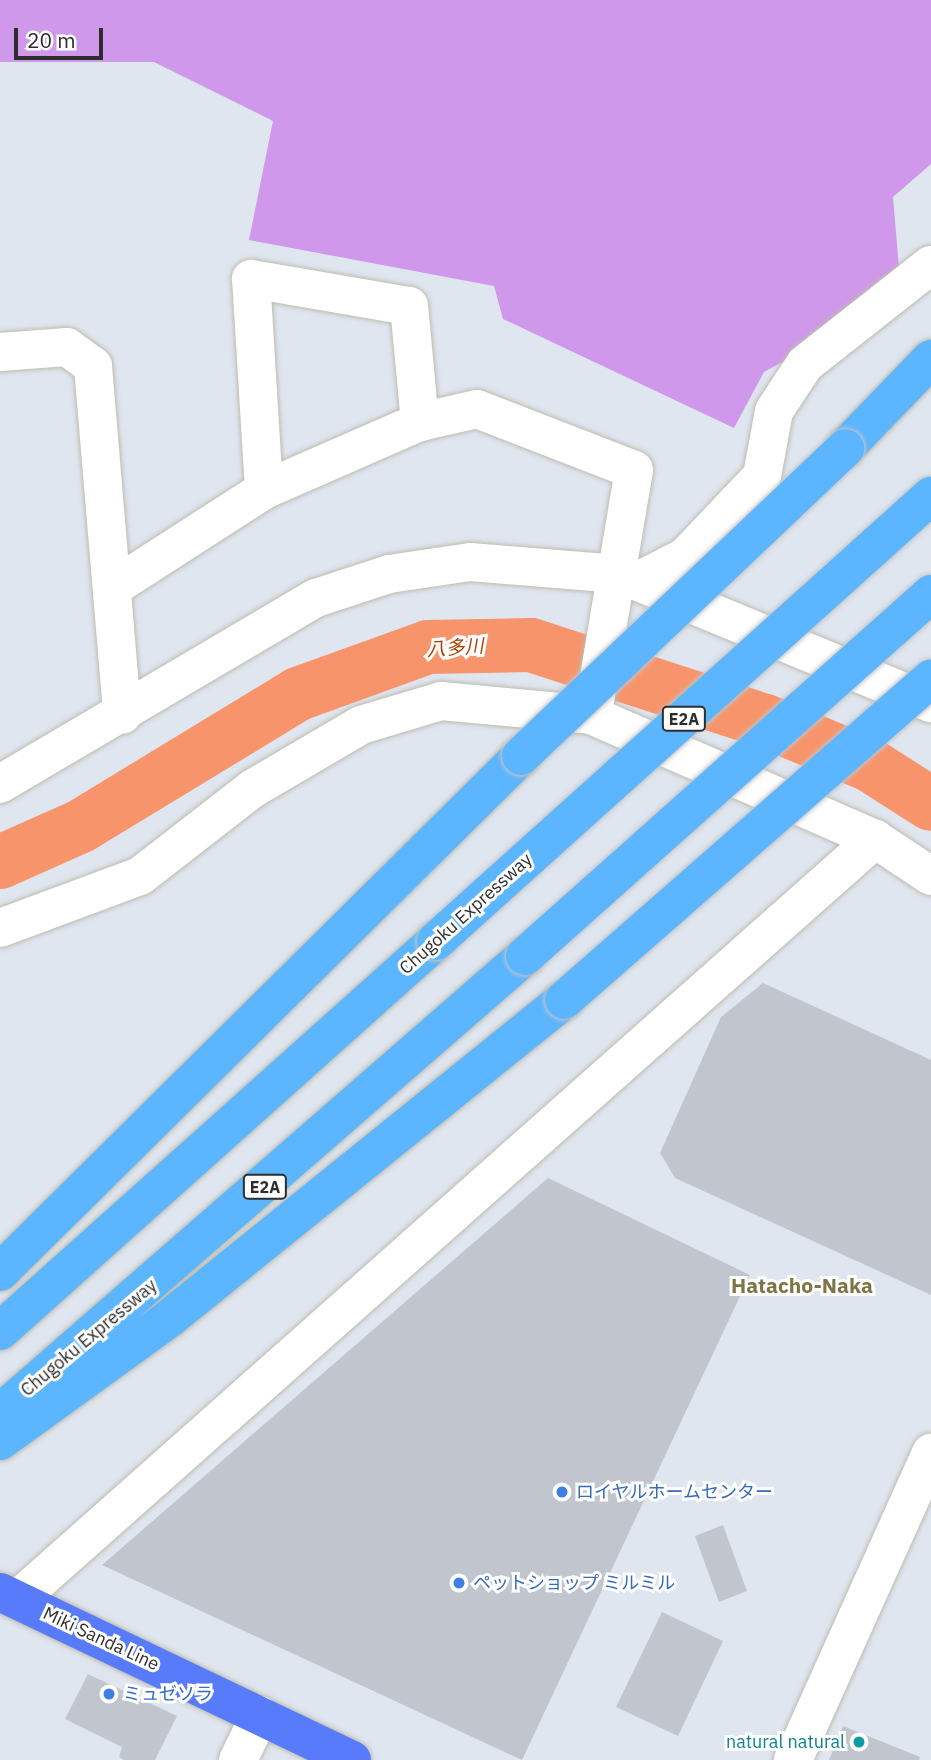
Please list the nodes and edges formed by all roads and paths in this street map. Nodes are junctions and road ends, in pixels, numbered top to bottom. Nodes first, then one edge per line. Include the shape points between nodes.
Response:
1 (931, 265) edge
2 (0, 352) edge
3 (931, 359) edge
4 (931, 379) edge
5 (420, 422) junction
6 (845, 448) junction
7 (264, 490) junction
8 (931, 496) edge
9 (624, 586) junction
10 (112, 588) junction
11 (931, 594) edge
12 (931, 679) edge
13 (931, 703) edge
14 (122, 715) junction
15 (592, 715) junction
16 (0, 784) edge
17 (875, 839) junction
18 (931, 876) edge
19 (0, 928) edge
20 (0, 1272) edge
21 (0, 1331) edge
22 (0, 1413) edge
23 (0, 1441) edge
24 (931, 1453) edge
25 (8, 1596) edge
26 (260, 1715) junction
27 (238, 1760) edge
28 (352, 1760) edge
29 (793, 1760) edge

1 - 9 street via 805,364 774,411 762,476 685,557
2 - 10 street via 67,347 93,366
3 - 6 highway
4 - 6 highway
5 - 7 street
5 - 7 street via 409,306 251,279
5 - 9 street via 478,409 634,470
6 - 20 highway, bridge via 521,756
7 - 10 street
8 - 21 highway, Chugoku Expressway / E2A, bridge
9 - 13 street
9 - 14 street via 470,562 389,573 316,598
9 - 15 street, bridge
10 - 14 street
11 - 22 highway, Chugoku Expressway / E2A, bridge via 525,956
12 - 23 highway, bridge via 564,1000 171,1317
14 - 16 street
15 - 17 street
15 - 19 street via 442,701 361,725 252,789 140,876
17 - 18 street
17 - 25 street
24 - 29 street
25 - 26 main road, Miki Sanda Line
26 - 27 street
26 - 28 main road, Miki Sanda Line

